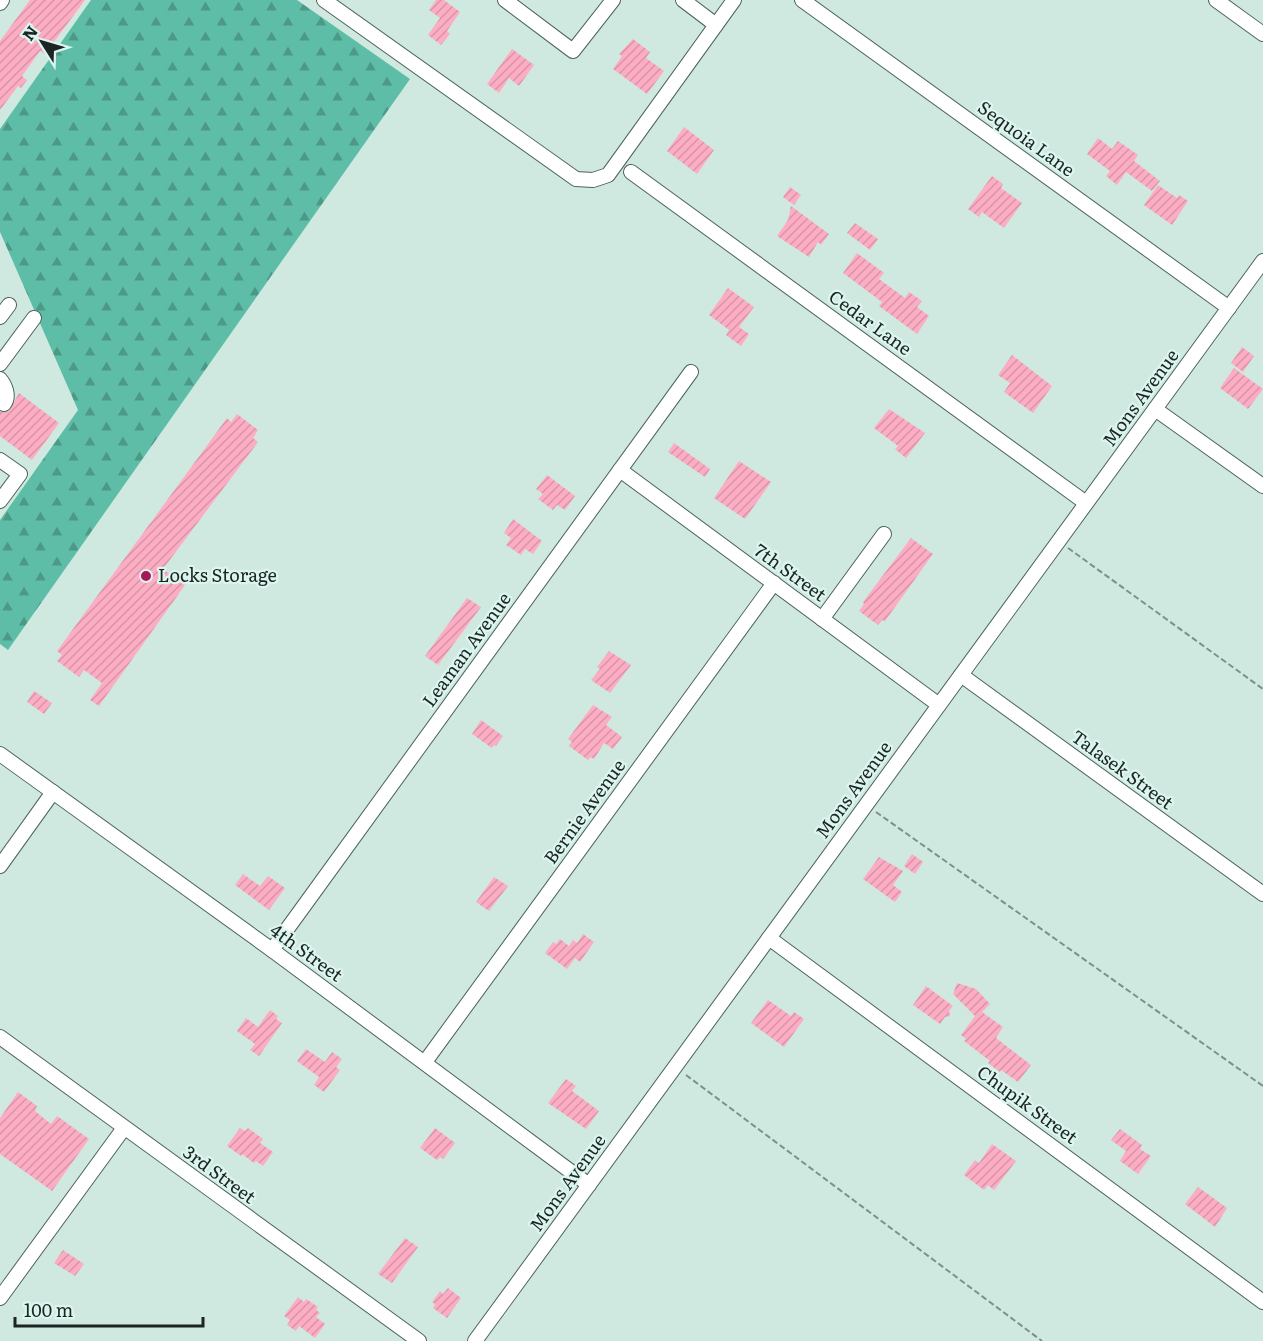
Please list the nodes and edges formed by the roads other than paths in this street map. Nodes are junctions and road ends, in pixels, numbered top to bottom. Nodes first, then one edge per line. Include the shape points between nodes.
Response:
1 (324, 0) edge
2 (505, 0) edge
3 (613, 0) edge
4 (683, 0) edge
5 (734, 0) edge
6 (802, 0) edge
7 (1216, 0) edge
8 (716, 25) junction
9 (1263, 34) edge
10 (632, 172) dead end
11 (1263, 261) edge
12 (1229, 308) junction
13 (34, 318) dead end
14 (0, 364) edge
15 (691, 372) dead end
16 (0, 379) edge
17 (4, 404) dead end
18 (1155, 409) junction
19 (0, 460) edge
20 (620, 470) junction
21 (1263, 486) edge
22 (0, 501) edge
23 (1086, 503) junction
24 (884, 534) dead end
25 (774, 583) junction
26 (822, 619) junction
27 (961, 675) junction
28 (939, 705) junction
29 (0, 754) edge
30 (53, 792) junction
31 (0, 866) edge
32 (1263, 894) edge
33 (769, 938) junction
34 (272, 950) junction
35 (0, 1037) edge
36 (425, 1062) junction
37 (124, 1128) junction
38 (589, 1185) junction
39 (0, 1298) edge
40 (1263, 1302) edge
41 (419, 1341) edge
42 (475, 1341) edge

1 - 8 street via 576,179 594,180 608,175
2 - 3 street via 573,51
4 - 8 street
5 - 8 street
6 - 12 street, Sequoia Lane
7 - 9 street
10 - 23 street, Cedar Lane
11 - 12 street, Mons Avenue
12 - 18 street, Mons Avenue
13 - 14 street
15 - 20 street, Leaman Avenue
16 - 17 street via 7,394
18 - 21 street
18 - 23 street, Mons Avenue
19 - 22 street via 20,474
20 - 25 street, 7th Street
20 - 34 street, Leaman Avenue
23 - 27 street, Mons Avenue
24 - 26 street
25 - 26 street, 7th Street
25 - 36 street, Bernie Avenue
26 - 28 street, 7th Street
27 - 28 street, Mons Avenue
27 - 32 street, Talasek Street
28 - 33 street, Mons Avenue
29 - 30 street, 4th Street
30 - 31 street
30 - 34 street, 4th Street
33 - 38 street, Mons Avenue
33 - 40 street, Chupik Street
34 - 36 street, 4th Street
35 - 37 street, 3rd Street
36 - 38 street, 4th Street
37 - 39 street
37 - 41 street, 3rd Street
38 - 42 street, Mons Avenue

